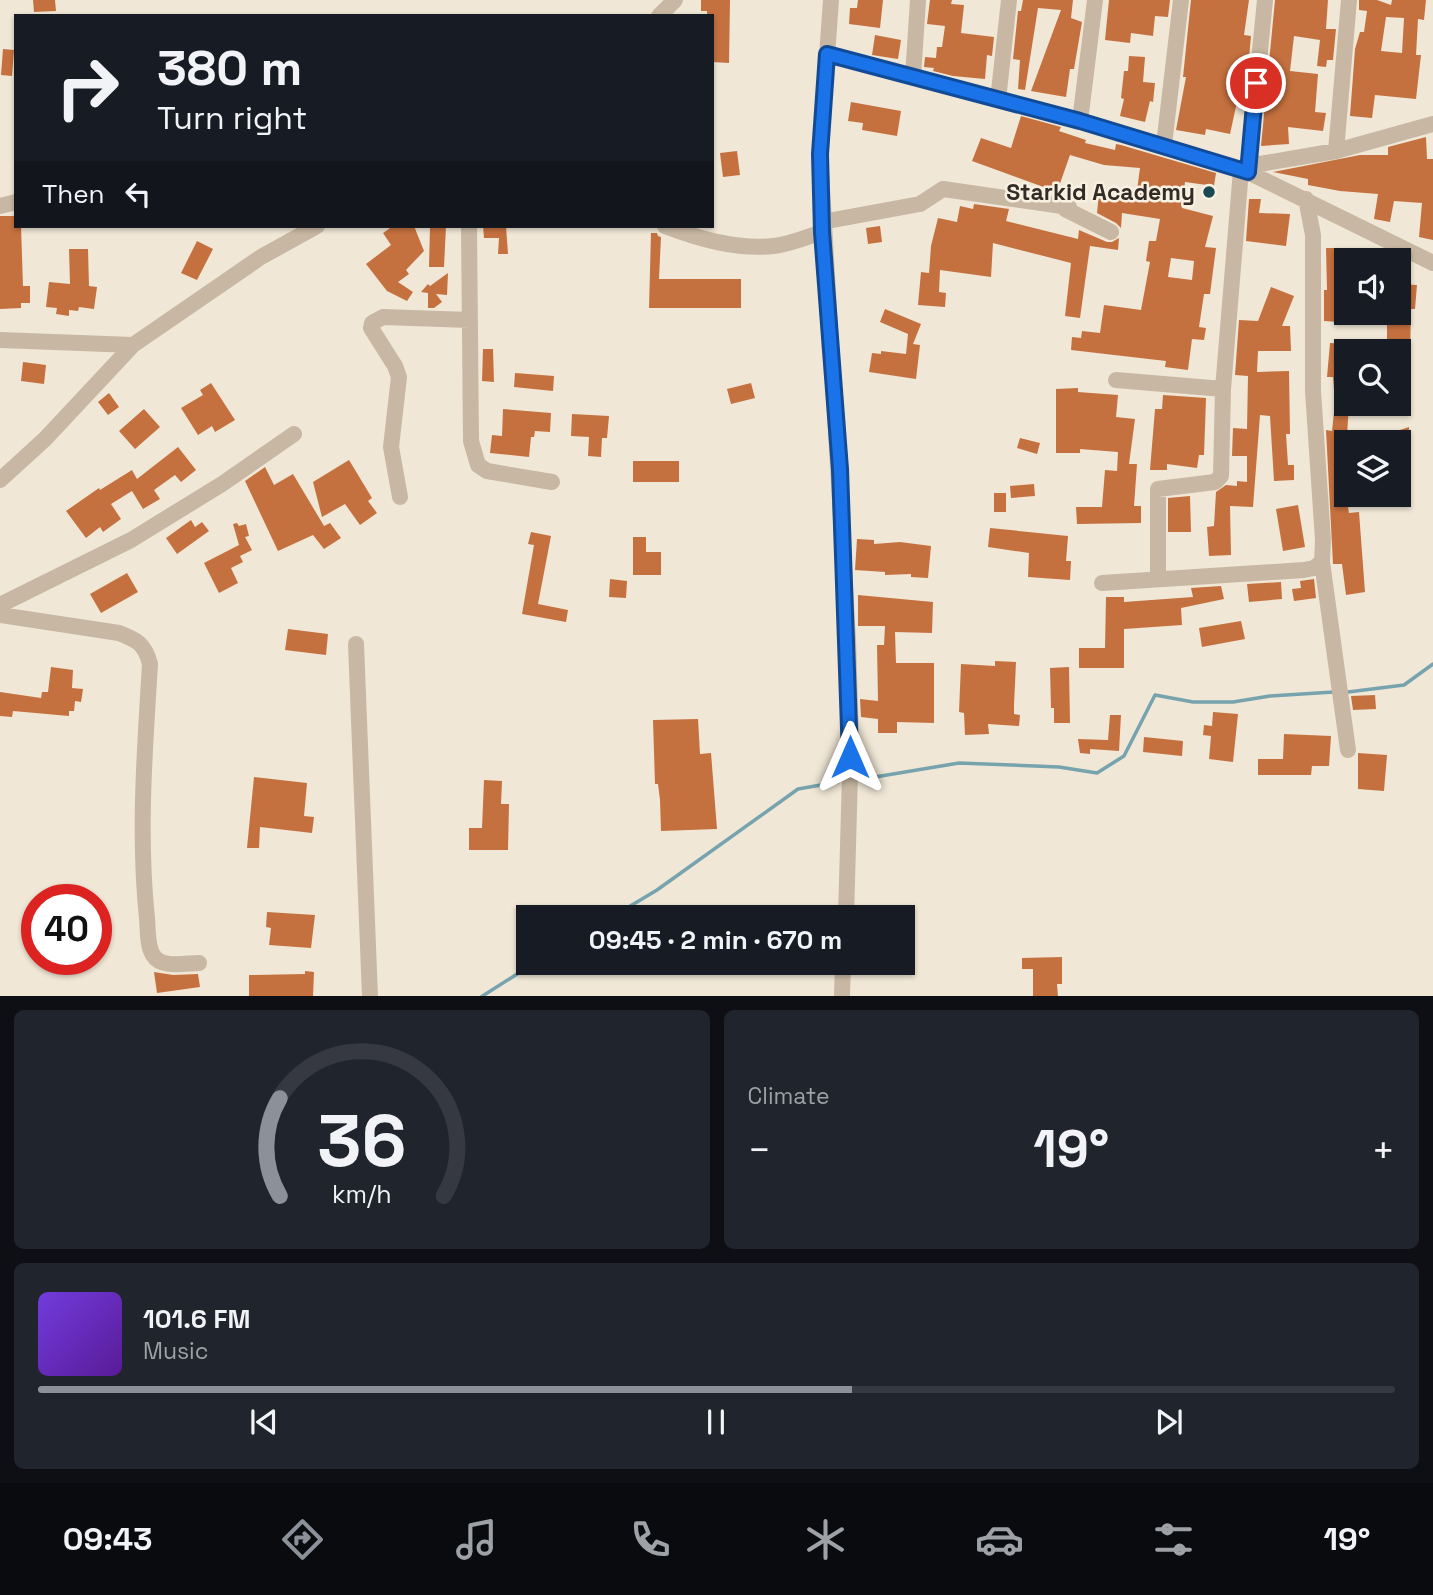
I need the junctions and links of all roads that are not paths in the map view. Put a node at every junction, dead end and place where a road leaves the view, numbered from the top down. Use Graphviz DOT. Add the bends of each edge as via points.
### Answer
graph roads {
  1 [pos="675,0"];
  2 [pos="831,0"];
  3 [pos="918,0"];
  4 [pos="1009,0"];
  5 [pos="1095,0"];
  6 [pos="1181,0"];
  7 [pos="1265,0"];
  8 [pos="1349,0"];
  9 [pos="661,14"];
  10 [pos="827,54"];
  11 [pos="913,77"];
  12 [pos="998,100"];
  13 [pos="1433,107"];
  14 [pos="1080,121"];
  15 [pos="1432,124"];
  16 [pos="1164,145"];
  17 [pos="1336,151"];
  18 [pos="1246,169"];
  19 [pos="1312,207"];
  20 [pos="822,227"];
  21 [pos="313,228"];
  22 [pos="469,228"];
  23 [pos="671,228"];
  24 [pos="1111,232"];
  25 [pos="1433,263"];
  26 [pos="470,320"];
  27 [pos="0,340"];
  28 [pos="133,345"];
  29 [pos="1116,380"];
  30 [pos="1223,389"];
  31 [pos="294,434"];
  32 [pos="0,480"];
  33 [pos="552,482"];
  34 [pos="400,497"];
  35 [pos="1322,562"];
  36 [pos="1158,579"];
  37 [pos="1102,583"];
  38 [pos="0,605"];
  39 [pos="0,615"];
  40 [pos="356,644"];
  41 [pos="1348,750"];
  42 [pos="846,905"];
  43 [pos="199,963"];
  44 [pos="843,975"];
  45 [pos="370,996"];
  46 [pos="842,996"];
  1 -- 9 [label="street"];
  2 -- 10 [label="street"];
  3 -- 11 [label="street"];
  4 -- 12 [label="street"];
  5 -- 14 [label="street"];
  6 -- 16 [label="street"];
  7 -- 18 [label="street"];
  8 -- 17 [label="street"];
  10 -- 11 [label="street"];
  10 -- 20 [label="street" via="820,141"];
  11 -- 12 [label="street"];
  12 -- 14 [label="street"];
  13 -- 15 [label="street"];
  14 -- 16 [label="street"];
  15 -- 17 [label="street"];
  16 -- 18 [label="street"];
  17 -- 18 [label="street"];
  18 -- 19 [label="street"];
  18 -- 30 [label="street"];
  19 -- 25 [label="street"];
  19 -- 35 [label="street" via="1313,391"];
  20 -- 23 [label="street" via="787,244 763,247 711,241"];
  20 -- 24 [label="street" via="920,204 943,189 1067,208"];
  20 -- 42 [label="street" via="850,689"];
  21 -- 28 [label="street" via="261,257"];
  22 -- 26 [label="street"];
  26 -- 33 [label="street" via="473,456 487,471"];
  26 -- 34 [label="street" via="383,317 372,323 399,377 391,447"];
  27 -- 28 [label="street"];
  28 -- 32 [label="street"];
  29 -- 30 [label="street"];
  30 -- 36 [label="street" via="1219,480 1158,489"];
  31 -- 38 [label="street" via="131,540"];
  35 -- 36 [label="street" via="1304,570"];
  35 -- 41 [label="street"];
  36 -- 37 [label="street"];
  39 -- 43 [label="street" via="119,633 136,639 146,649 150,664 143,774 148,933 152,954 159,961"];
  40 -- 45 [label="street"];
  44 -- 46 [label="street"];
}
